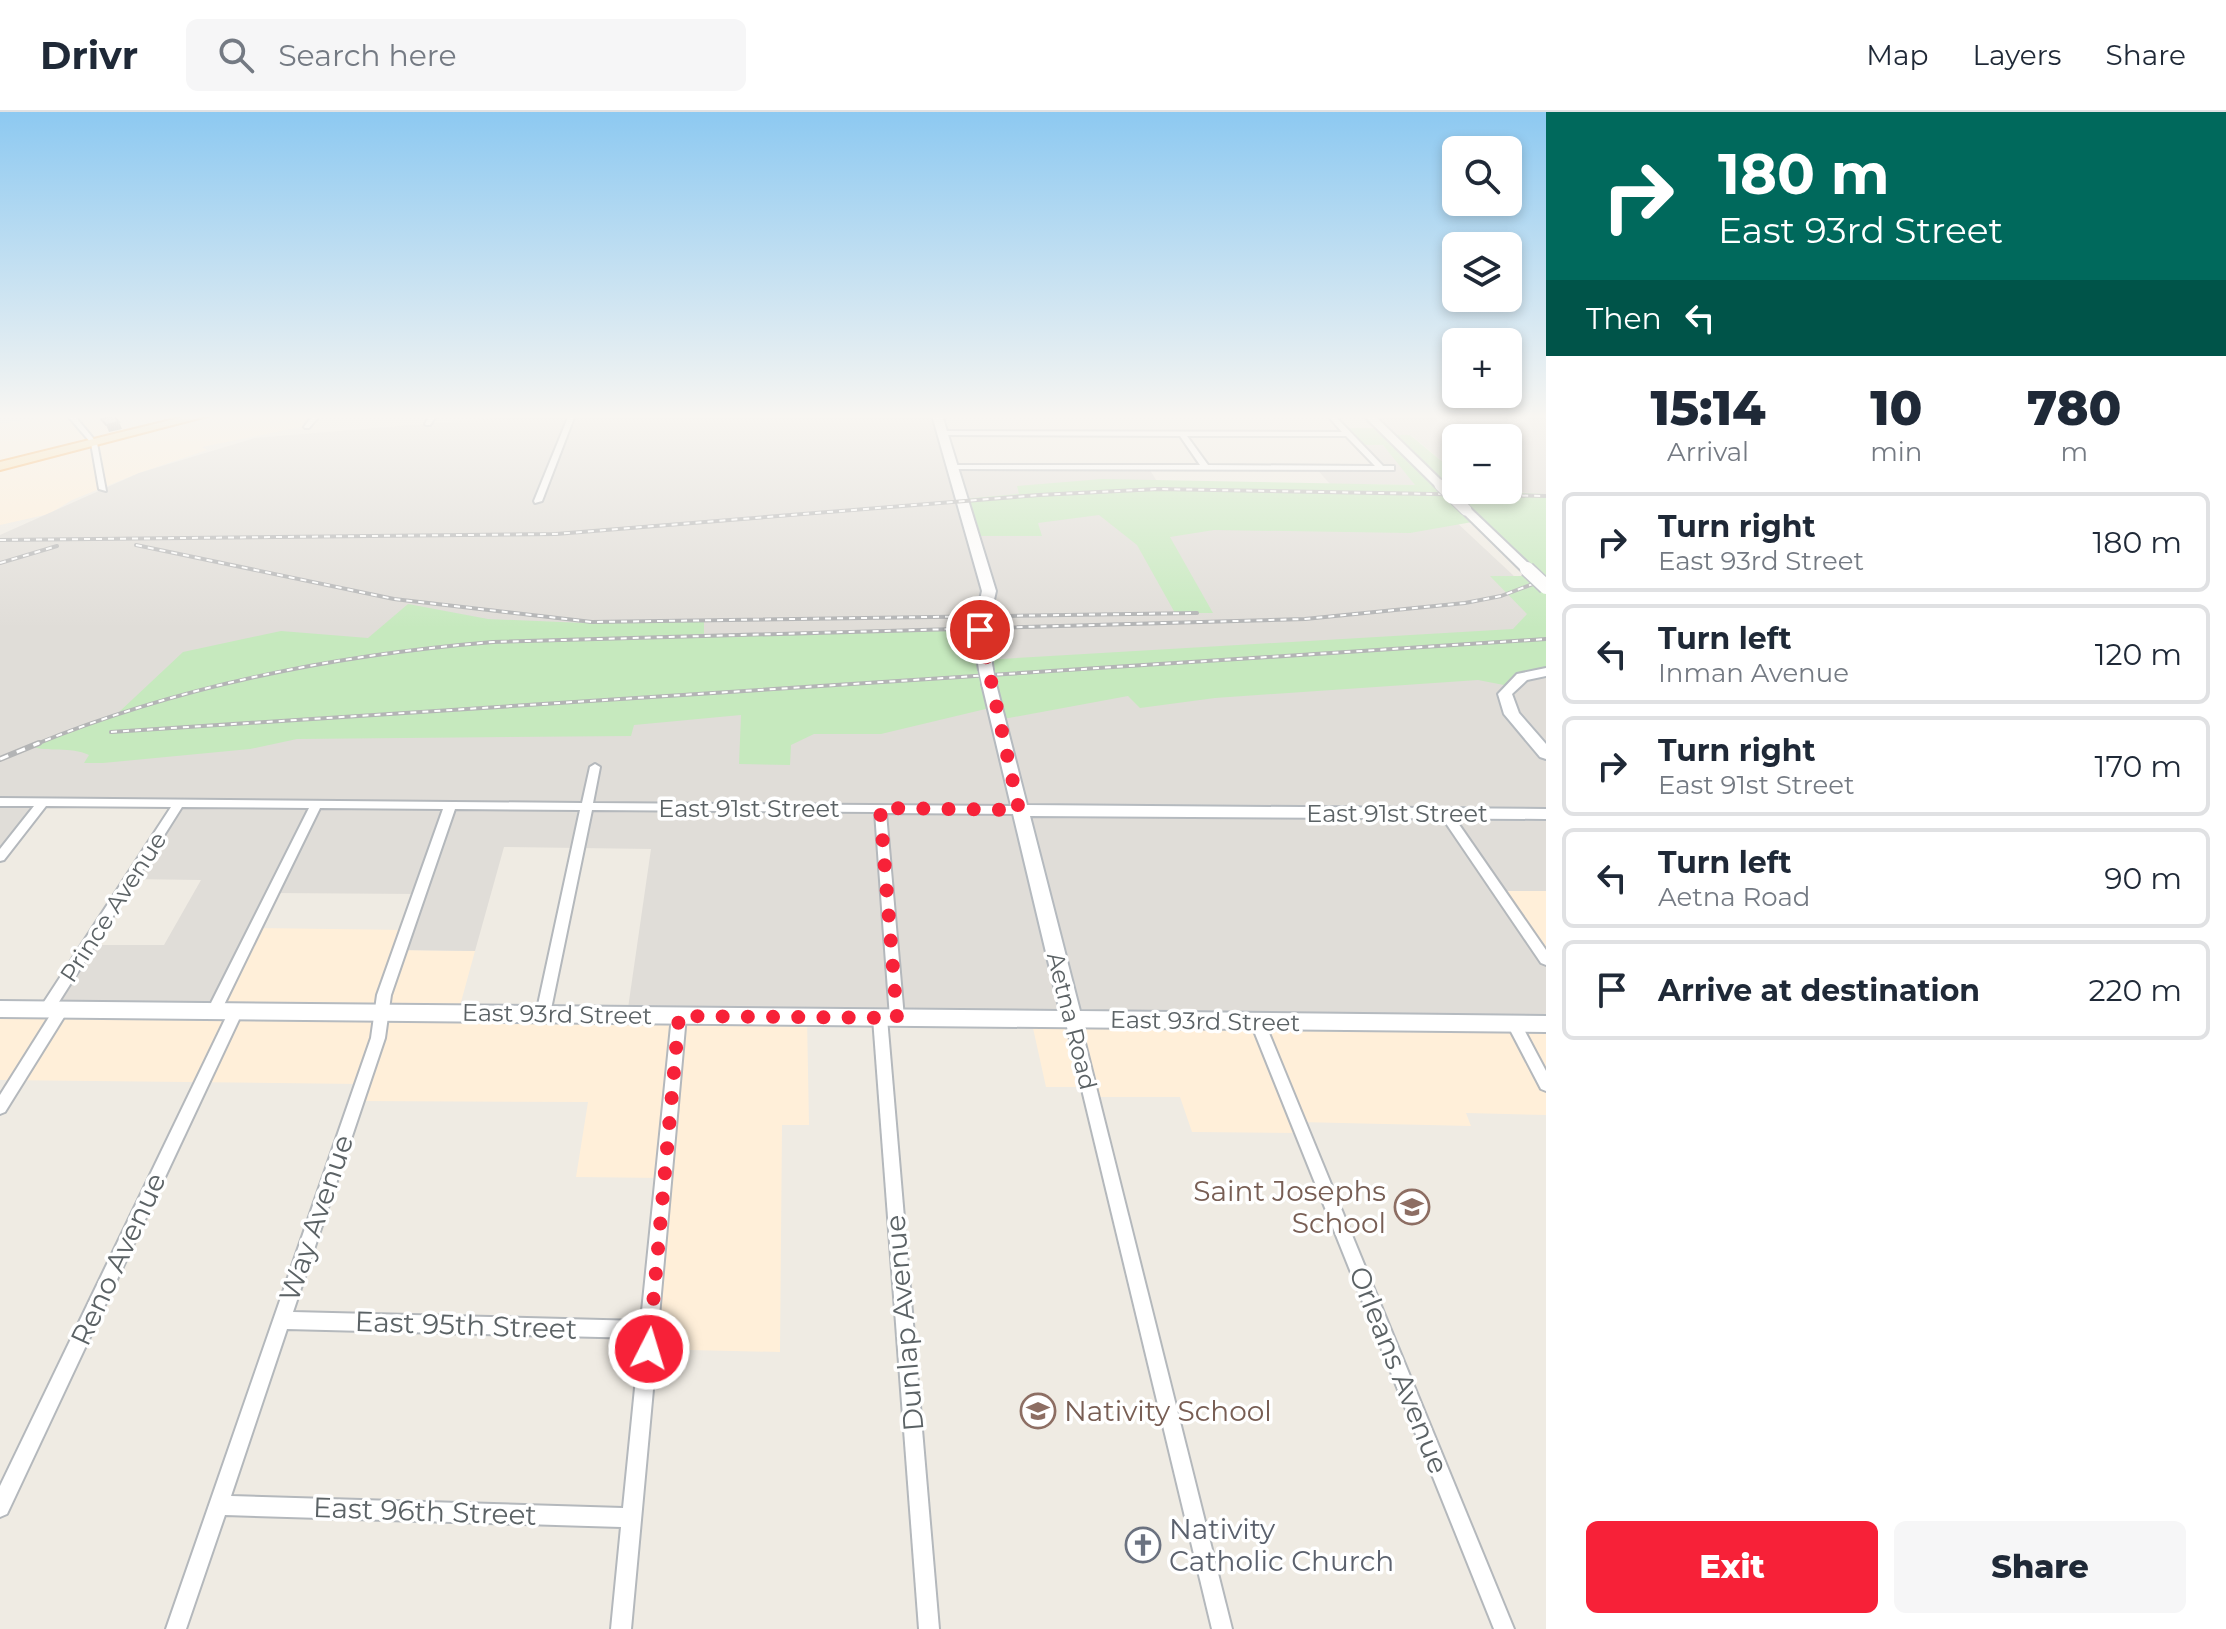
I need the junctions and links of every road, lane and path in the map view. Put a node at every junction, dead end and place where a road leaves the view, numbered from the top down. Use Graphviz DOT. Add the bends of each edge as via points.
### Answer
graph roads {
  1 [pos="102,486"];
  2 [pos="544,486"];
  3 [pos="958,486"];
  4 [pos="1441,486"];
  5 [pos="103,489"];
  6 [pos="538,501"];
  7 [pos="1546,588"];
  8 [pos="1546,672"];
  9 [pos="1546,754"];
  10 [pos="595,767"];
  11 [pos="0,802"];
  12 [pos="42,803"];
  13 [pos="178,804"];
  14 [pos="316,805"];
  15 [pos="450,806"];
  16 [pos="587,808"];
  17 [pos="880,808"];
  18 [pos="1019,810"];
  19 [pos="1445,813"];
  20 [pos="1546,814"];
  21 [pos="0,857"];
  22 [pos="1546,960"];
  23 [pos="0,1009"];
  24 [pos="54,1010"];
  25 [pos="214,1011"];
  26 [pos="236,1011"];
  27 [pos="382,1013"];
  28 [pos="543,1014"];
  29 [pos="679,1016"];
  30 [pos="889,1018"];
  31 [pos="1072,1019"];
  32 [pos="1257,1021"];
  33 [pos="1514,1024"];
  34 [pos="1546,1024"];
  35 [pos="1546,1085"];
  36 [pos="0,1108"];
  37 [pos="282,1320"];
  38 [pos="651,1330"];
  39 [pos="219,1505"];
  40 [pos="0,1507"];
  41 [pos="632,1518"];
  42 [pos="176,1629"];
  43 [pos="621,1629"];
  44 [pos="929,1629"];
  45 [pos="1222,1629"];
  46 [pos="1504,1629"];
  1 -- 5 [label="street"];
  2 -- 6 [label="street"];
  3 -- 18 [label="street, Aetna Road" via="989,591 980,630"];
  4 -- 7 [label="street, bridge"];
  8 -- 9 [label="street" via="1512,682 1505,694 1512,714"];
  10 -- 16 [label="street"];
  11 -- 12 [label="street, East 91st Street"];
  12 -- 13 [label="street, East 91st Street"];
  12 -- 21 [label="street"];
  13 -- 14 [label="street, East 91st Street"];
  13 -- 24 [label="street, Prince Avenue"];
  14 -- 15 [label="street, East 91st Street"];
  14 -- 25 [label="street"];
  15 -- 16 [label="street, East 91st Street"];
  15 -- 27 [label="street, Way Avenue"];
  16 -- 17 [label="street, East 91st Street"];
  16 -- 28 [label="street"];
  17 -- 18 [label="street, East 91st Street"];
  17 -- 30 [label="street, Dunlap Avenue"];
  18 -- 19 [label="street, East 91st Street"];
  18 -- 31 [label="street, Aetna Road"];
  19 -- 20 [label="street, East 91st Street"];
  19 -- 22 [label="street"];
  23 -- 24 [label="street, East 93rd Street"];
  24 -- 25 [label="street, East 93rd Street"];
  24 -- 36 [label="street, Prince Avenue"];
  25 -- 26 [label="street, East 93rd Street"];
  26 -- 27 [label="street, East 93rd Street"];
  26 -- 40 [label="street, Reno Avenue"];
  27 -- 28 [label="street, East 93rd Street"];
  27 -- 37 [label="street, Way Avenue"];
  28 -- 29 [label="street, East 93rd Street"];
  29 -- 30 [label="street, East 93rd Street"];
  29 -- 38 [label="street"];
  30 -- 31 [label="street, East 93rd Street"];
  30 -- 44 [label="street, Dunlap Avenue"];
  31 -- 32 [label="street, East 93rd Street"];
  31 -- 45 [label="street, Aetna Road"];
  32 -- 33 [label="street, East 93rd Street"];
  32 -- 46 [label="street, Orleans Avenue"];
  33 -- 34 [label="street, East 93rd Street"];
  33 -- 35 [label="street"];
  37 -- 38 [label="street, East 95th Street"];
  37 -- 39 [label="street, Way Avenue"];
  38 -- 41 [label="street"];
  39 -- 41 [label="street, East 96th Street"];
  39 -- 42 [label="street, Way Avenue"];
  41 -- 43 [label="street"];
}
